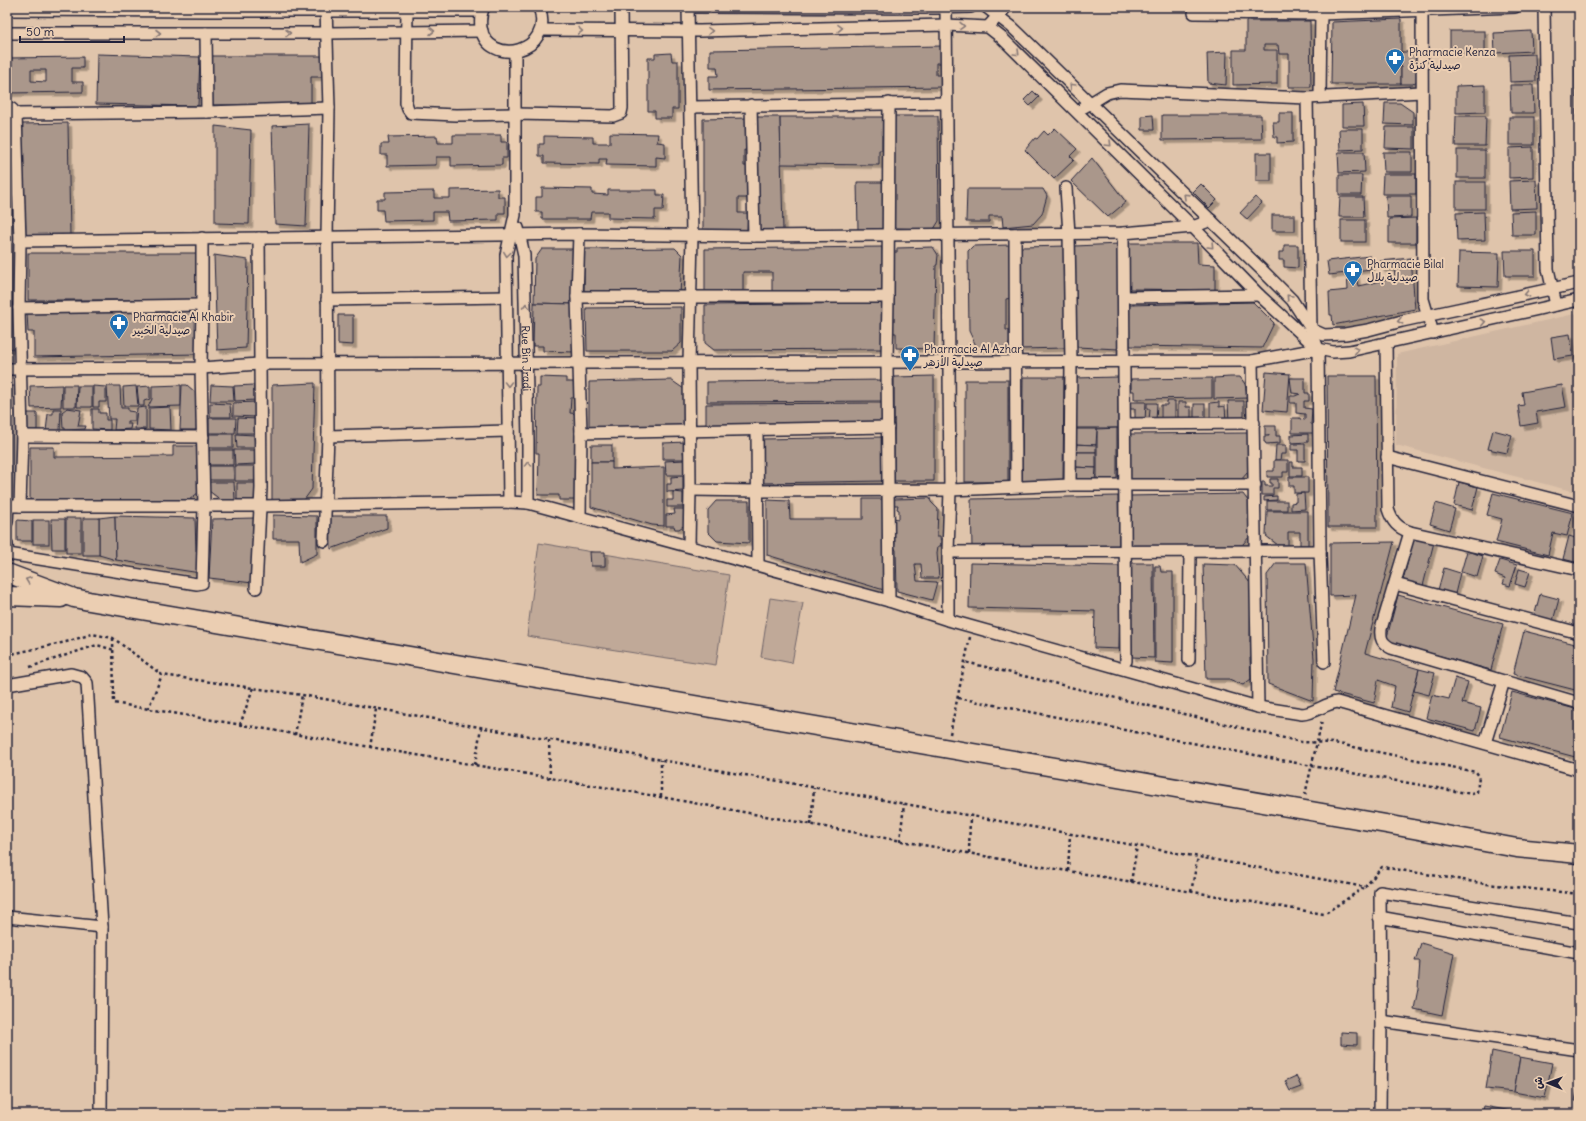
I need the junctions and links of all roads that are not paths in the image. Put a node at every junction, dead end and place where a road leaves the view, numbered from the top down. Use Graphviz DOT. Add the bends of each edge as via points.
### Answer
graph roads {
  1 [pos="539,7"];
  2 [pos="614,7"];
  3 [pos="621,7"];
  4 [pos="632,7"];
  5 [pos="688,7"];
  6 [pos="694,7"];
  7 [pos="946,7"];
  8 [pos="971,7"];
  9 [pos="986,7"];
  10 [pos="1515,7"];
  11 [pos="1544,7"];
  12 [pos="89,8"];
  13 [pos="1422,8"];
  14 [pos="210,9"];
  15 [pos="327,9"];
  16 [pos="407,9"];
  17 [pos="483,9"];
  18 [pos="7,10"];
  19 [pos="1321,10"];
  20 [pos="1003,11"];
  21 [pos="1194,13"];
  22 [pos="946,25"];
  23 [pos="988,27"];
  24 [pos="541,30"];
  25 [pos="407,31"];
  26 [pos="482,31"];
  27 [pos="621,31"];
  28 [pos="688,31"];
  29 [pos="7,33"];
  30 [pos="206,33"];
  31 [pos="327,33"];
  32 [pos="516,52"];
  33 [pos="1422,92"];
  34 [pos="1320,97"];
  35 [pos="1307,98"];
  36 [pos="889,103"];
  37 [pos="946,103"];
  38 [pos="1089,103"];
  39 [pos="751,105"];
  40 [pos="691,107"];
  41 [pos="329,108"];
  42 [pos="11,111"];
  43 [pos="207,112"];
  44 [pos="1077,113"];
  45 [pos="516,114"];
  46 [pos="1066,188"];
  47 [pos="1211,220"];
  48 [pos="1193,227"];
  49 [pos="1123,233"];
  50 [pos="579,234"];
  51 [pos="1015,234"];
  52 [pos="1069,234"];
  53 [pos="515,235"];
  54 [pos="889,235"];
  55 [pos="947,235"];
  56 [pos="692,236"];
  57 [pos="754,236"];
  58 [pos="327,237"];
  59 [pos="202,238"];
  60 [pos="259,238"];
  61 [pos="20,241"];
  62 [pos="1579,283"];
  63 [pos="1552,289"];
  64 [pos="1259,295"];
  65 [pos="506,297"];
  66 [pos="577,297"];
  67 [pos="888,297"];
  68 [pos="1124,297"];
  69 [pos="691,298"];
  70 [pos="327,300"];
  71 [pos="1579,300"];
  72 [pos="202,305"];
  73 [pos="1556,305"];
  74 [pos="19,308"];
  75 [pos="1428,316"];
  76 [pos="1311,329"];
  77 [pos="1433,333"];
  78 [pos="1386,343"];
  79 [pos="1318,349"];
  80 [pos="1015,361"];
  81 [pos="1125,361"];
  82 [pos="1252,361"];
  83 [pos="887,362"];
  84 [pos="950,362"];
  85 [pos="1071,362"];
  86 [pos="508,363"];
  87 [pos="527,363"];
  88 [pos="580,363"];
  89 [pos="688,363"];
  90 [pos="259,364"];
  91 [pos="328,364"];
  92 [pos="201,368"];
  93 [pos="7,369"];
  94 [pos="21,369"];
  95 [pos="1254,423"];
  96 [pos="1125,424"];
  97 [pos="888,428"];
  98 [pos="690,430"];
  99 [pos="757,430"];
  100 [pos="508,431"];
  101 [pos="581,433"];
  102 [pos="22,436"];
  103 [pos="328,436"];
  104 [pos="203,437"];
  105 [pos="1387,457"];
  106 [pos="1070,485"];
  107 [pos="1125,485"];
  108 [pos="1255,485"];
  109 [pos="1016,486"];
  110 [pos="690,490"];
  111 [pos="888,490"];
  112 [pos="950,490"];
  113 [pos="758,491"];
  114 [pos="509,502"];
  115 [pos="528,503"];
  116 [pos="324,504"];
  117 [pos="8,506"];
  118 [pos="20,506"];
  119 [pos="204,506"];
  120 [pos="261,506"];
  121 [pos="1579,506"];
  122 [pos="580,517"];
  123 [pos="7,522"];
  124 [pos="1410,532"];
  125 [pos="324,541"];
  126 [pos="7,545"];
  127 [pos="689,546"];
  128 [pos="1320,551"];
  129 [pos="948,552"];
  130 [pos="1124,552"];
  131 [pos="1190,552"];
  132 [pos="1255,552"];
  133 [pos="758,565"];
  134 [pos="1579,570"];
  135 [pos="7,573"];
  136 [pos="1395,584"];
  137 [pos="256,588"];
  138 [pos="7,596"];
  139 [pos="74,598"];
  140 [pos="889,601"];
  141 [pos="948,620"];
  142 [pos="1579,633"];
  143 [pos="1189,660"];
  144 [pos="1126,661"];
  145 [pos="1324,662"];
  146 [pos="1504,681"];
  147 [pos="7,685"];
  148 [pos="1579,703"];
  149 [pos="1258,707"];
  150 [pos="1485,743"];
  151 [pos="1579,770"];
  152 [pos="1579,854"];
  153 [pos="7,916"];
  154 [pos="1379,917"];
  155 [pos="1579,923"];
  156 [pos="102,927"];
  157 [pos="1579,953"];
  158 [pos="1381,1021"];
  159 [pos="1579,1050"];
  160 [pos="100,1114"];
  161 [pos="1380,1114"];
  1 -- 24 [label="street"];
  2 -- 3 [label="street"];
  3 -- 4 [label="street"];
  3 -- 27 [label="street"];
  5 -- 28 [label="street"];
  6 -- 7 [label="street"];
  7 -- 8 [label="street"];
  7 -- 22 [label="street"];
  9 -- 20 [label="street"];
  9 -- 23 [label="street"];
  10 -- 13 [label="street"];
  11 -- 63 [label="street" via="1548,269"];
  12 -- 14 [label="street"];
  12 -- 18 [label="street"];
  13 -- 19 [label="street"];
  13 -- 33 [label="street"];
  14 -- 15 [label="street"];
  15 -- 16 [label="street"];
  15 -- 31 [label="street"];
  16 -- 17 [label="street"];
  16 -- 25 [label="street"];
  17 -- 26 [label="street" via="480,20"];
  19 -- 21 [label="street"];
  19 -- 34 [label="street"];
  20 -- 23 [label="street"];
  38 -- 20 [label="street, one-way" via="1012,27"];
  22 -- 23 [label="street, one-way"];
  28 -- 22 [label="street, one-way"];
  22 -- 37 [label="street"];
  23 -- 44 [label="street, one-way"];
  24 -- 27 [label="street, one-way"];
  24 -- 32 [label="street" via="532,44"];
  25 -- 26 [label="street, one-way"];
  25 -- 31 [label="street"];
  25 -- 45 [label="street" via="406,103 411,113"];
  26 -- 32 [label="street" via="493,46 504,51"];
  27 -- 28 [label="street"];
  27 -- 45 [label="street" via="622,108 618,115"];
  28 -- 40 [label="street"];
  29 -- 30 [label="street, one-way"];
  30 -- 31 [label="street, one-way"];
  30 -- 43 [label="street"];
  31 -- 41 [label="street"];
  32 -- 45 [label="street, Rue Bin Jradi"];
  33 -- 34 [label="street"];
  33 -- 75 [label="street" via="1423,299"];
  34 -- 35 [label="street"];
  35 -- 38 [label="street" via="1120,90"];
  35 -- 76 [label="street"];
  36 -- 37 [label="street"];
  36 -- 39 [label="street"];
  36 -- 54 [label="street"];
  37 -- 55 [label="street"];
  38 -- 44 [label="street"];
  47 -- 38 [label="street, one-way"];
  39 -- 40 [label="street"];
  39 -- 57 [label="street"];
  40 -- 56 [label="street"];
  41 -- 43 [label="street"];
  41 -- 58 [label="street"];
  42 -- 43 [label="street"];
  42 -- 61 [label="street"];
  44 -- 48 [label="street, one-way"];
  45 -- 53 [label="street, Rue Bin Jradi"];
  46 -- 52 [label="street"];
  47 -- 48 [label="street"];
  76 -- 47 [label="street, one-way" via="1292,300"];
  48 -- 49 [label="street"];
  48 -- 64 [label="street, one-way"];
  49 -- 52 [label="street"];
  49 -- 68 [label="street"];
  50 -- 53 [label="street"];
  50 -- 56 [label="street"];
  50 -- 66 [label="street"];
  51 -- 52 [label="street"];
  51 -- 55 [label="street"];
  51 -- 80 [label="street"];
  52 -- 85 [label="street"];
  53 -- 58 [label="street"];
  53 -- 65 [label="street, Rue Bin Jradi, one-way" via="506,256"];
  87 -- 53 [label="street, Rue Bin Jradi, one-way" via="524,255"];
  54 -- 55 [label="street"];
  54 -- 57 [label="street"];
  54 -- 67 [label="street"];
  55 -- 84 [label="street"];
  56 -- 57 [label="street"];
  56 -- 69 [label="street"];
  58 -- 60 [label="street"];
  58 -- 70 [label="street"];
  59 -- 60 [label="street"];
  59 -- 61 [label="street"];
  59 -- 72 [label="street"];
  60 -- 90 [label="street"];
  61 -- 74 [label="street"];
  62 -- 63 [label="street"];
  63 -- 73 [label="street"];
  63 -- 75 [label="street, one-way"];
  64 -- 68 [label="street"];
  64 -- 79 [label="street"];
  65 -- 70 [label="street"];
  65 -- 86 [label="street, Rue Bin Jradi"];
  66 -- 69 [label="street"];
  66 -- 88 [label="street"];
  67 -- 69 [label="street"];
  67 -- 83 [label="street"];
  68 -- 81 [label="street"];
  69 -- 89 [label="street"];
  70 -- 91 [label="street"];
  71 -- 73 [label="street"];
  72 -- 74 [label="street"];
  72 -- 92 [label="street"];
  77 -- 73 [label="street, one-way"];
  74 -- 94 [label="street"];
  75 -- 76 [label="street, one-way" via="1345,334 1324,335"];
  75 -- 77 [label="street"];
  76 -- 79 [label="street"];
  77 -- 78 [label="street"];
  79 -- 78 [label="street, one-way" via="1333,352 1349,351"];
  78 -- 105 [label="street"];
  79 -- 82 [label="street"];
  79 -- 128 [label="street"];
  80 -- 84 [label="street"];
  80 -- 85 [label="street"];
  80 -- 109 [label="street"];
  81 -- 82 [label="street"];
  81 -- 85 [label="street"];
  81 -- 96 [label="street"];
  82 -- 95 [label="street"];
  83 -- 84 [label="street"];
  83 -- 89 [label="street"];
  83 -- 97 [label="street"];
  84 -- 112 [label="street"];
  85 -- 106 [label="street"];
  86 -- 87 [label="street"];
  86 -- 91 [label="street"];
  86 -- 100 [label="street, Rue Bin Jradi, one-way"];
  87 -- 88 [label="street"];
  115 -- 87 [label="street, Rue Bin Jradi, one-way"];
  88 -- 89 [label="street"];
  88 -- 101 [label="street"];
  89 -- 98 [label="street"];
  90 -- 91 [label="street"];
  90 -- 92 [label="street"];
  90 -- 120 [label="street"];
  91 -- 103 [label="street"];
  92 -- 94 [label="street"];
  92 -- 104 [label="street"];
  93 -- 94 [label="street"];
  94 -- 102 [label="street"];
  95 -- 96 [label="street"];
  95 -- 108 [label="street"];
  96 -- 107 [label="street"];
  97 -- 99 [label="street"];
  97 -- 111 [label="street"];
  98 -- 99 [label="street"];
  98 -- 101 [label="street"];
  98 -- 110 [label="street"];
  99 -- 113 [label="street"];
  100 -- 103 [label="street"];
  100 -- 114 [label="street, Rue Bin Jradi"];
  101 -- 122 [label="street"];
  102 -- 104 [label="street"];
  102 -- 118 [label="street"];
  103 -- 116 [label="street"];
  104 -- 119 [label="street"];
  105 -- 121 [label="street"];
  105 -- 124 [label="street" via="1390,517 1395,524"];
  106 -- 107 [label="street"];
  106 -- 109 [label="street"];
  107 -- 108 [label="street"];
  107 -- 130 [label="street"];
  108 -- 132 [label="street"];
  109 -- 112 [label="street"];
  110 -- 113 [label="street"];
  110 -- 127 [label="street"];
  111 -- 112 [label="street"];
  111 -- 113 [label="street"];
  111 -- 140 [label="street"];
  112 -- 129 [label="street"];
  113 -- 133 [label="street"];
  114 -- 115 [label="street"];
  114 -- 116 [label="street"];
  115 -- 122 [label="street"];
  116 -- 120 [label="street"];
  116 -- 125 [label="street"];
  117 -- 118 [label="street"];
  117 -- 123 [label="street"];
  118 -- 119 [label="street"];
  119 -- 120 [label="street"];
  119 -- 126 [label="street" via="203,577 200,584 8,554"];
  120 -- 137 [label="street"];
  122 -- 127 [label="street"];
  124 -- 134 [label="street"];
  124 -- 136 [label="street"];
  127 -- 133 [label="street"];
  128 -- 132 [label="street"];
  128 -- 145 [label="street"];
  129 -- 130 [label="street"];
  129 -- 141 [label="street"];
  130 -- 131 [label="street"];
  130 -- 144 [label="street"];
  131 -- 132 [label="street"];
  131 -- 143 [label="street"];
  132 -- 149 [label="street"];
  133 -- 140 [label="street"];
  139 -- 135 [label="main road, one-way"];
  136 -- 142 [label="street"];
  136 -- 146 [label="street" via="1381,629 1380,637 1384,644"];
  138 -- 139 [label="main road"];
  139 -- 152 [label="main road" via="1517,848"];
  140 -- 141 [label="street"];
  141 -- 149 [label="street"];
  146 -- 148 [label="street"];
  146 -- 150 [label="street"];
  147 -- 156 [label="street" via="71,674 82,677 87,683"];
  149 -- 150 [label="street" via="1308,714 1337,702"];
  150 -- 151 [label="street"];
  153 -- 156 [label="street"];
  154 -- 155 [label="street" via="1380,892"];
  154 -- 157 [label="street"];
  154 -- 158 [label="street"];
  156 -- 160 [label="street"];
  158 -- 159 [label="street"];
  158 -- 161 [label="street"];
}
